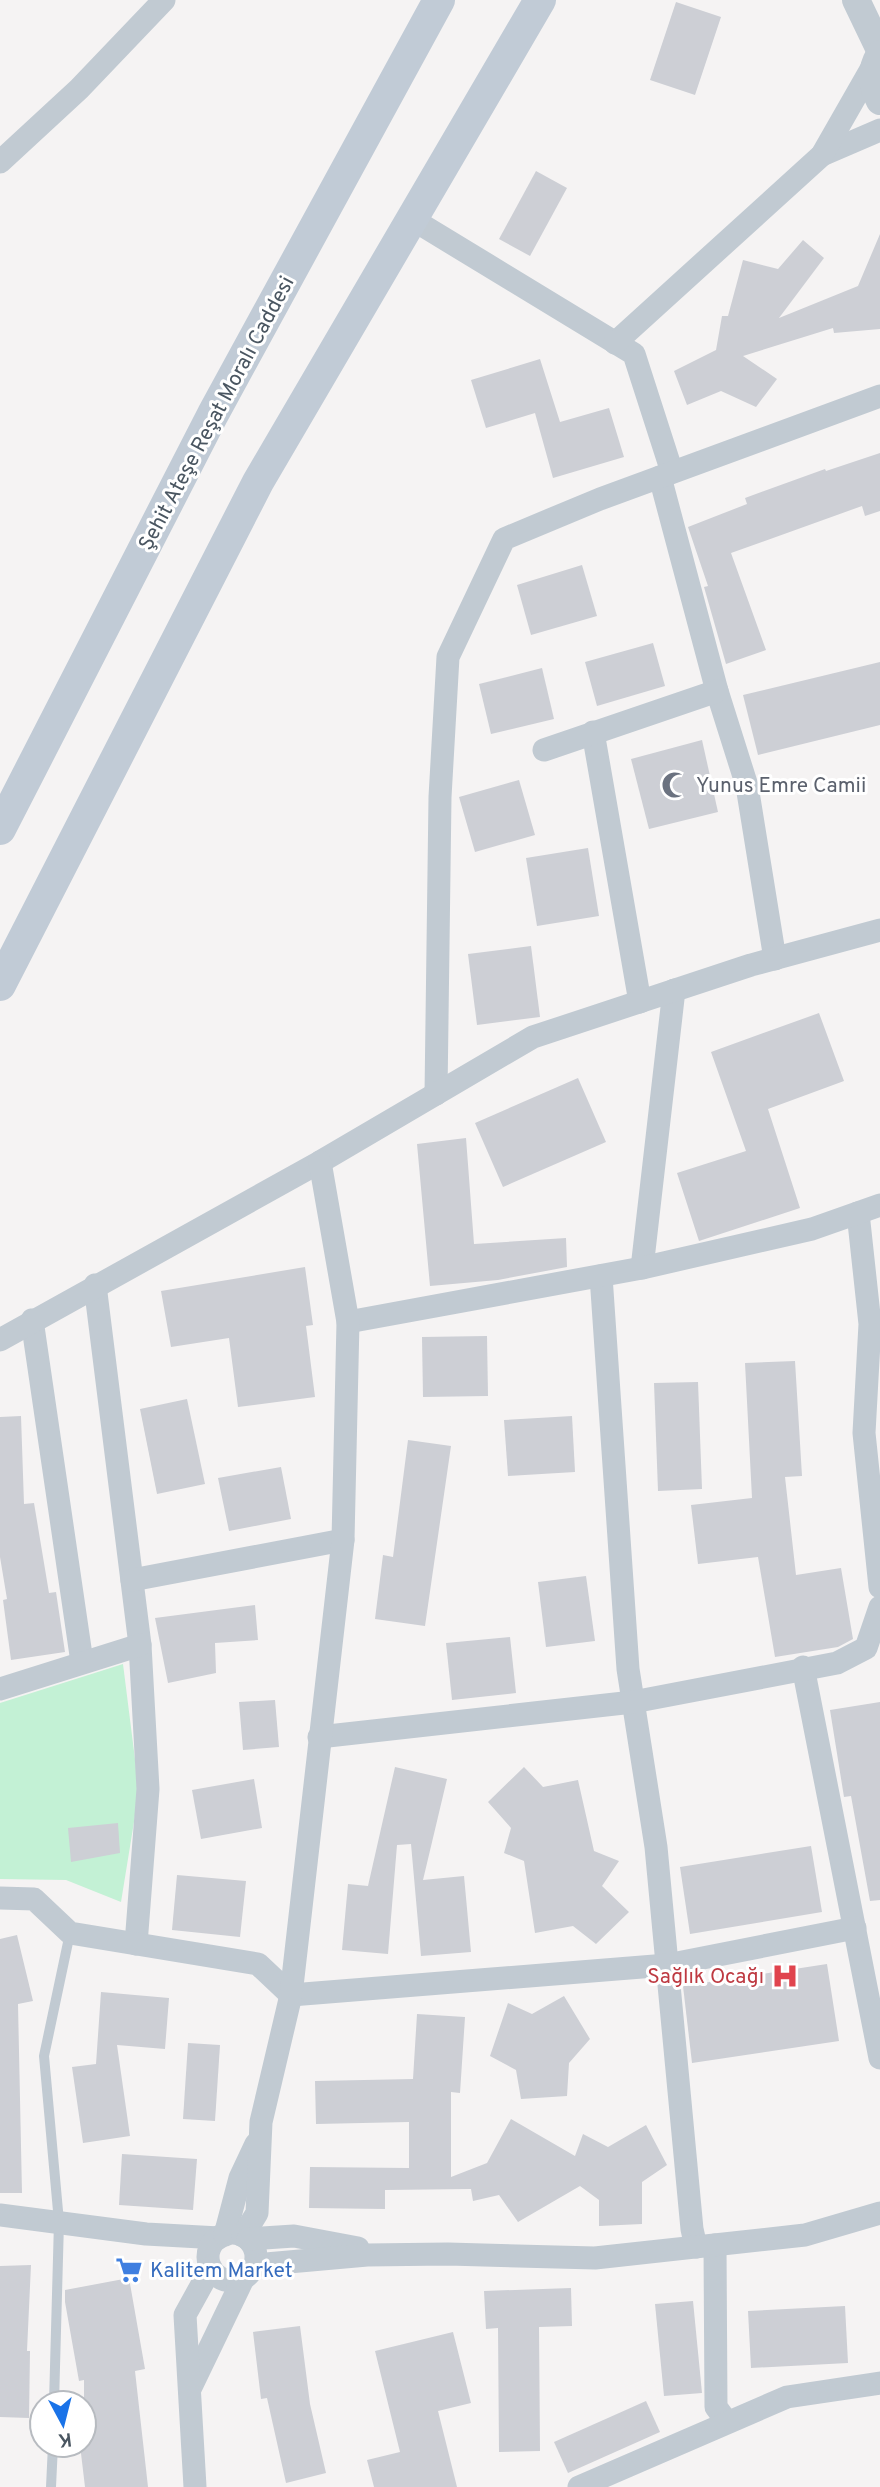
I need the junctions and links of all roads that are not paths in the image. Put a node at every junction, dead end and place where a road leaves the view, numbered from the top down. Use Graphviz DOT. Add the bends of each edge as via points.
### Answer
graph roads {
  1 [pos="164,0"];
  2 [pos="439,0"];
  3 [pos="540,0"];
  4 [pos="856,0"];
  5 [pos="878,56"];
  6 [pos="880,100"];
  7 [pos="880,130"];
  8 [pos="821,155"];
  9 [pos="0,162"];
  10 [pos="412,219"];
  11 [pos="615,343"];
  12 [pos="880,396"];
  13 [pos="666,474"];
  14 [pos="717,691"];
  15 [pos="593,732"];
  16 [pos="544,750"];
  17 [pos="0,829"];
  18 [pos="880,930"];
  19 [pos="775,959"];
  20 [pos="0,985"];
  21 [pos="674,990"];
  22 [pos="640,1002"];
  23 [pos="436,1094"];
  24 [pos="320,1162"];
  25 [pos="880,1205"];
  26 [pos="858,1213"];
  27 [pos="642,1268"];
  28 [pos="601,1276"];
  29 [pos="95,1285"];
  30 [pos="32,1320"];
  31 [pos="348,1322"];
  32 [pos="0,1340"];
  33 [pos="343,1540"];
  34 [pos="132,1580"];
  35 [pos="880,1587"];
  36 [pos="880,1607"];
  37 [pos="140,1645"];
  38 [pos="82,1662"];
  39 [pos="803,1667"];
  40 [pos="0,1689"];
  41 [pos="633,1702"];
  42 [pos="319,1737"];
  43 [pos="0,1898"];
  44 [pos="855,1928"];
  45 [pos="70,1933"];
  46 [pos="136,1944"];
  47 [pos="667,1965"];
  48 [pos="290,1995"];
  49 [pos="880,2058"];
  50 [pos="880,2213"];
  51 [pos="0,2214"];
  52 [pos="59,2222"];
  53 [pos="146,2234"];
  54 [pos="234,2237"];
  55 [pos="705,2246"];
  56 [pos="399,2255"];
  57 [pos="210,2264"];
  58 [pos="249,2272"];
  59 [pos="880,2383"];
  60 [pos="54,2389"];
  61 [pos="188,2392"];
  62 [pos="727,2422"];
  63 [pos="52,2459"];
  64 [pos="51,2487"];
  65 [pos="195,2487"];
  66 [pos="579,2487"];
  1 -- 9 [label="street" via="79,89"];
  2 -- 17 [label="main road, Şehit Ateşe Reşat Moralı Caddesi" via="213,414"];
  3 -- 10 [label="main road"];
  4 -- 5 [label="street"];
  5 -- 6 [label="street" via="872,76"];
  5 -- 8 [label="street"];
  7 -- 8 [label="street"];
  8 -- 11 [label="street"];
  10 -- 11 [label="street"];
  10 -- 20 [label="main road" via="258,482"];
  11 -- 13 [label="street" via="634,354"];
  12 -- 13 [label="street"];
  13 -- 14 [label="street"];
  13 -- 23 [label="street" via="504,539 448,657 440,797"];
  14 -- 15 [label="street"];
  14 -- 19 [label="street" via="747,786"];
  15 -- 16 [label="street"];
  15 -- 22 [label="street"];
  18 -- 19 [label="street"];
  19 -- 21 [label="street"];
  21 -- 22 [label="street"];
  21 -- 27 [label="street"];
  22 -- 23 [label="street" via="533,1037"];
  23 -- 24 [label="street"];
  24 -- 29 [label="street"];
  24 -- 31 [label="street"];
  25 -- 26 [label="street"];
  26 -- 27 [label="street" via="812,1229"];
  26 -- 35 [label="street" via="870,1324 864,1433"];
  27 -- 28 [label="street"];
  28 -- 31 [label="street"];
  28 -- 41 [label="street"];
  29 -- 30 [label="street"];
  29 -- 34 [label="street"];
  30 -- 32 [label="street"];
  30 -- 38 [label="street"];
  31 -- 33 [label="street"];
  33 -- 34 [label="street"];
  33 -- 42 [label="street"];
  34 -- 37 [label="street"];
  36 -- 39 [label="street" via="866,1647 836,1662"];
  37 -- 38 [label="street"];
  37 -- 46 [label="street" via="148,1789"];
  38 -- 40 [label="street"];
  39 -- 41 [label="street"];
  39 -- 44 [label="street"];
  41 -- 42 [label="street"];
  41 -- 47 [label="street" via="656,1847"];
  42 -- 48 [label="street"];
  43 -- 45 [label="street" via="34,1899"];
  44 -- 47 [label="street"];
  44 -- 49 [label="street"];
  45 -- 46 [label="street"];
  45 -- 52 [label="lane" via="44,2056"];
  46 -- 48 [label="street" via="258,1964"];
  47 -- 48 [label="street"];
  47 -- 55 [label="street" via="692,2229"];
  48 -- 54 [label="street" via="260,2129 257,2213"];
  50 -- 55 [label="street" via="805,2235"];
  51 -- 52 [label="street"];
  52 -- 53 [label="street"];
  52 -- 60 [label="lane"];
  53 -- 54 [label="street"];
  53 -- 57 [label="street"];
  54 -- 56 [label="street" via="294,2236"];
  54 -- 57 [label="street" via="209,2250"];
  54 -- 58 [label="street" via="256,2255"];
  55 -- 56 [label="street" via="596,2258"];
  55 -- 62 [label="street" via="716,2407"];
  56 -- 58 [label="street"];
  57 -- 58 [label="street" via="225,2280"];
  57 -- 61 [label="street" via="185,2315"];
  58 -- 61 [label="street"];
  59 -- 62 [label="street" via="787,2397"];
  61 -- 65 [label="street"];
  62 -- 66 [label="street"];
  63 -- 64 [label="lane"];
}
